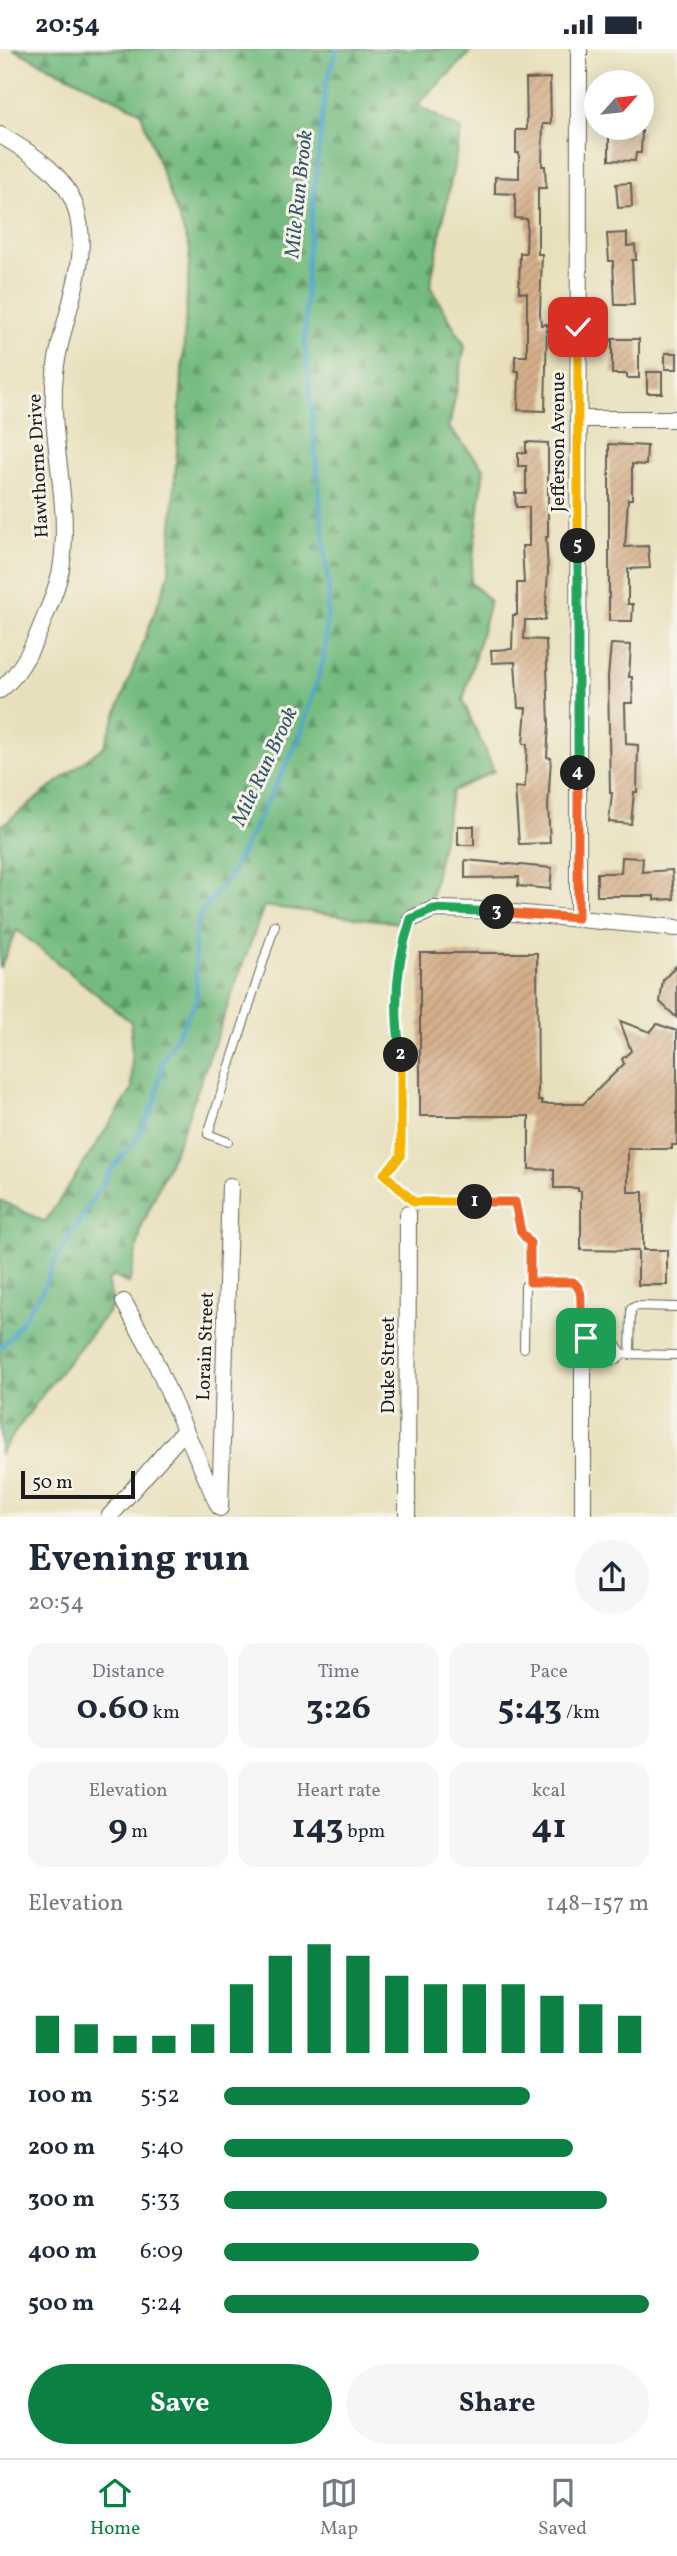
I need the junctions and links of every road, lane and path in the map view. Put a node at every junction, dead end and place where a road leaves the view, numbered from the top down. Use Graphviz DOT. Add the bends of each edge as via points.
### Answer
graph roads {
  1 [pos="579,49"];
  2 [pos="0,135"];
  3 [pos="578,419"];
  4 [pos="677,419"];
  5 [pos="0,690"];
  6 [pos="578,918"];
  7 [pos="411,919"];
  8 [pos="275,925"];
  9 [pos="677,928"];
  10 [pos="228,1142"];
  11 [pos="230,1186"];
  12 [pos="411,1208"];
  13 [pos="530,1282"];
  14 [pos="124,1302"];
  15 [pos="677,1307"];
  16 [pos="524,1348"];
  17 [pos="583,1351"];
  18 [pos="626,1355"];
  19 [pos="677,1355"];
  20 [pos="185,1430"];
  21 [pos="222,1512"];
  22 [pos="108,1517"];
  23 [pos="407,1517"];
  24 [pos="583,1517"];
  1 -- 3 [label="street, Jefferson Avenue"];
  2 -- 5 [label="street, Hawthorne Drive" via="36,156 56,175 78,214 82,239 55,371 52,410 63,503 61,567 34,644"];
  3 -- 4 [label="street"];
  3 -- 6 [label="street, Jefferson Avenue"];
  6 -- 7 [label="street" via="434,909"];
  6 -- 9 [label="street"];
  7 -- 12 [label="lane" via="397,977 401,1156 384,1174"];
  8 -- 10 [label="lane" via="208,1134"];
  11 -- 21 [label="street, Lorain Street"];
  12 -- 13 [label="lane" via="515,1202 521,1232 530,1243"];
  12 -- 23 [label="street, Duke Street"];
  13 -- 16 [label="lane" via="524,1286"];
  13 -- 17 [label="lane" via="573,1282 578,1286 582,1315 576,1321 577,1340"];
  14 -- 20 [label="street"];
  15 -- 18 [label="lane" via="631,1309"];
  17 -- 18 [label="lane" via="617,1360"];
  17 -- 18 [label="lane" via="617,1346"];
  17 -- 24 [label="street"];
  18 -- 19 [label="lane"];
  20 -- 21 [label="street"];
  20 -- 22 [label="street"];
}
